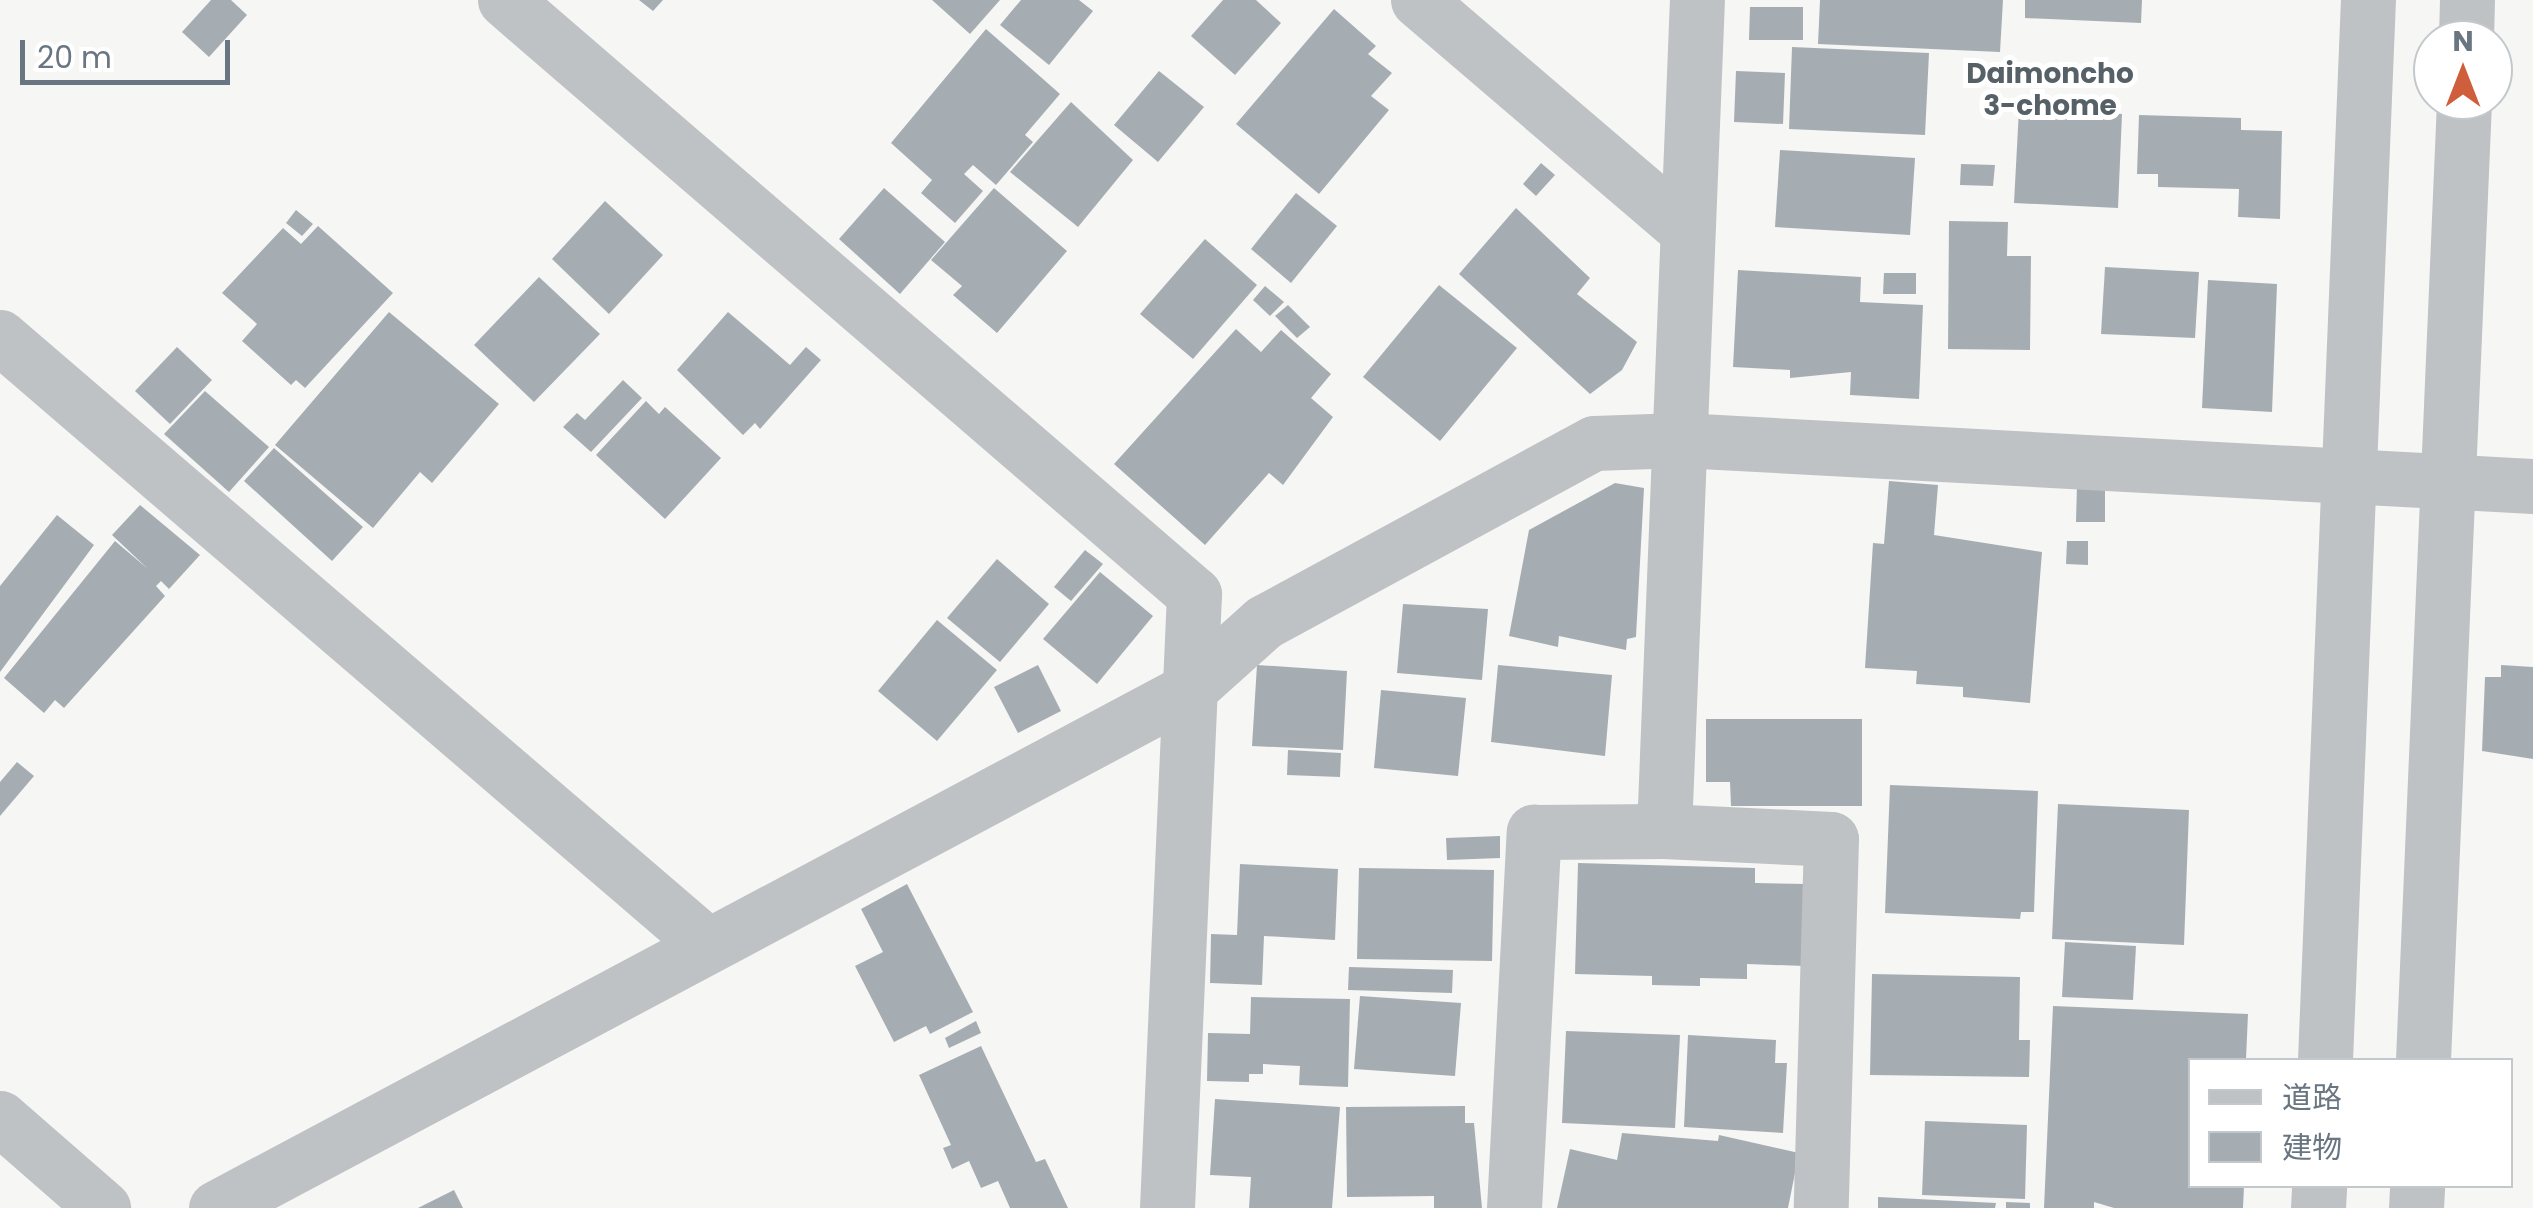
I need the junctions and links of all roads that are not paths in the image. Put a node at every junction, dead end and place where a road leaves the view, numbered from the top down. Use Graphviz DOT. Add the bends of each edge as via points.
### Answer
graph roads {
  1 [pos="505,0"];
  2 [pos="1418,0"];
  3 [pos="1697,0"];
  4 [pos="2368,0"];
  5 [pos="2463,120"];
  6 [pos="1686,230"];
  7 [pos="0,337"];
  8 [pos="1680,440"];
  9 [pos="2353,479"];
  10 [pos="2452,484"];
  11 [pos="2533,486"];
  12 [pos="1187,691"];
  13 [pos="1664,830"];
  14 [pos="705,944"];
  15 [pos="2325,1058"];
  16 [pos="2423,1058"];
  17 [pos="0,1118"];
  18 [pos="103,1208"];
  19 [pos="216,1208"];
  20 [pos="1167,1208"];
  21 [pos="1514,1208"];
  22 [pos="1821,1208"];
  1 -- 12 [label="street" via="1194,594"];
  2 -- 6 [label="street"];
  3 -- 6 [label="street"];
  4 -- 9 [label="street"];
  5 -- 10 [label="street"];
  6 -- 8 [label="street"];
  7 -- 14 [label="street"];
  8 -- 9 [label="street"];
  8 -- 12 [label="street" via="1594,443 1264,622"];
  8 -- 13 [label="street"];
  9 -- 10 [label="street"];
  9 -- 15 [label="street"];
  10 -- 11 [label="street"];
  10 -- 16 [label="street"];
  12 -- 14 [label="street"];
  12 -- 20 [label="street"];
  13 -- 21 [label="street" via="1534,832"];
  13 -- 22 [label="street" via="1831,839"];
  14 -- 19 [label="street"];
  17 -- 18 [label="street"];
}
